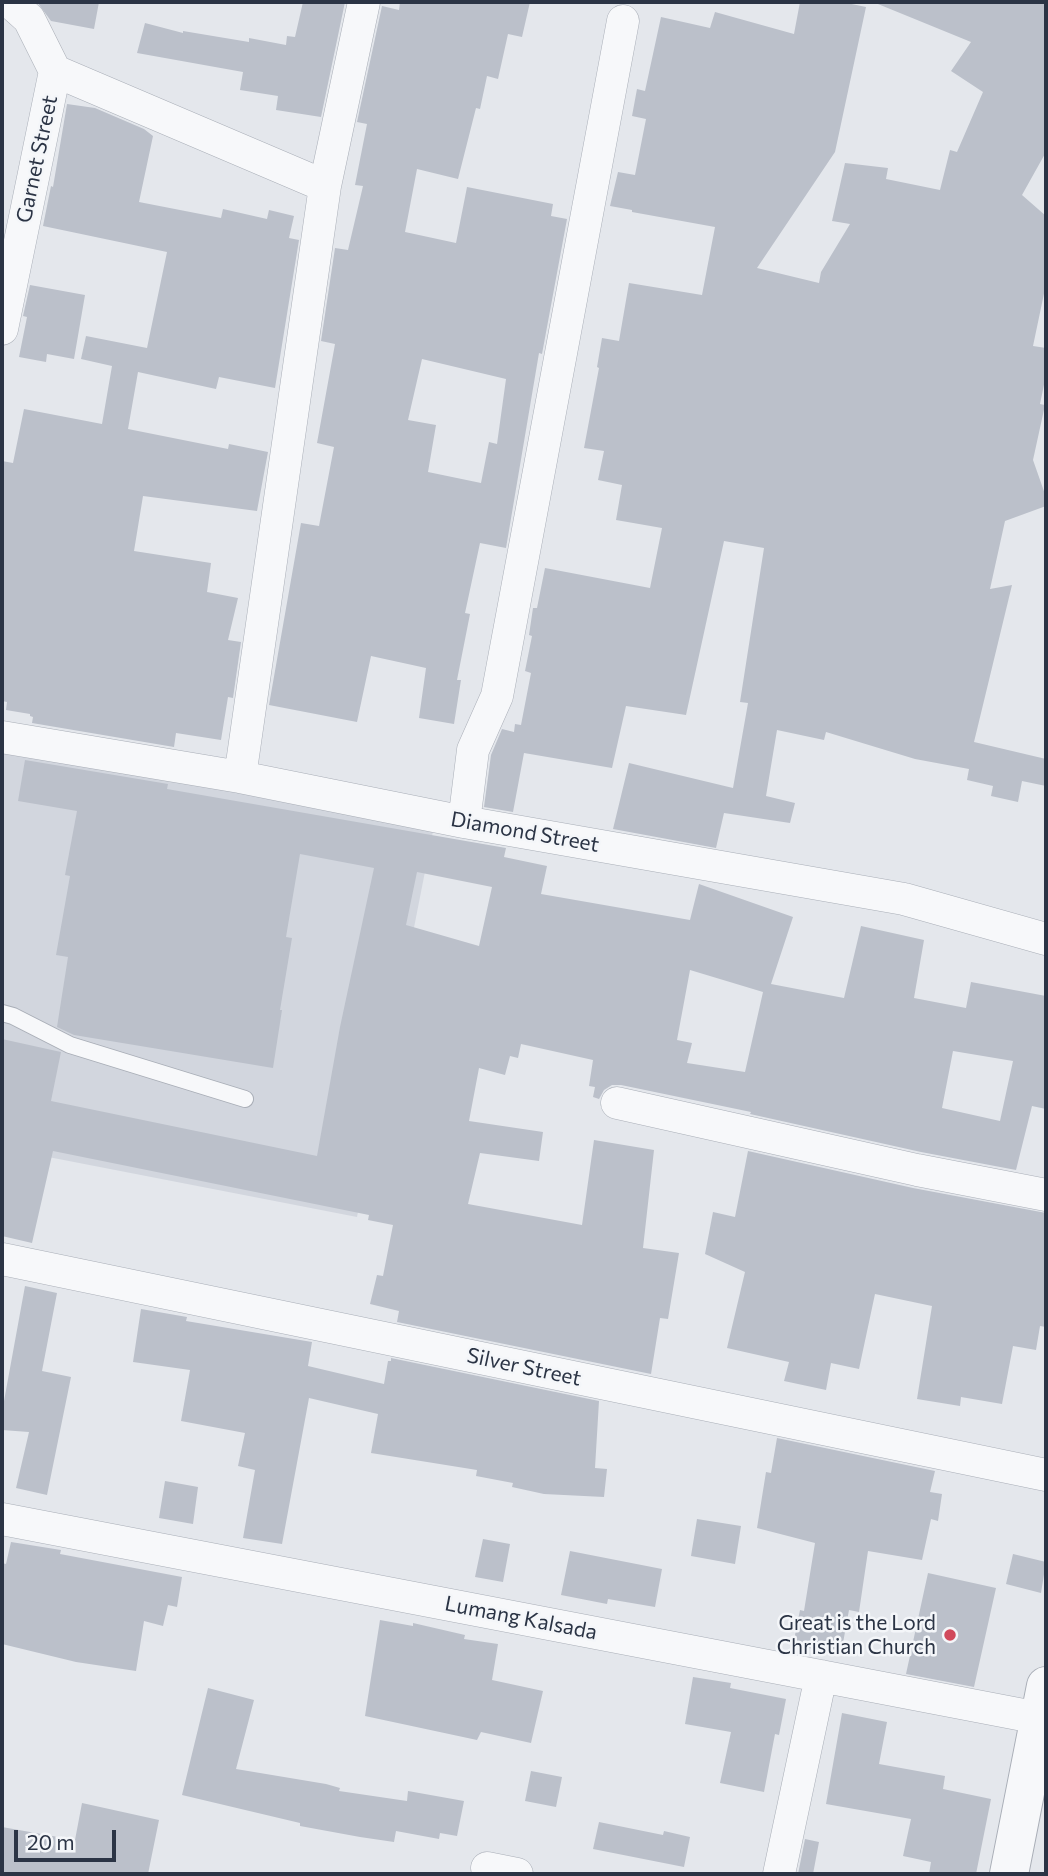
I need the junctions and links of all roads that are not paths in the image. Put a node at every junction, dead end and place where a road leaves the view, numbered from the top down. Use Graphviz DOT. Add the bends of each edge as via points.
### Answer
graph roads {
  1 [pos="10,2"];
  2 [pos="364,2"];
  3 [pos="623,22"];
  4 [pos="55,71"];
  5 [pos="325,186"];
  6 [pos="2,329"];
  7 [pos="2,737"];
  8 [pos="240,777"];
  9 [pos="464,822"];
  10 [pos="1046,939"];
  11 [pos="2,1013"];
  12 [pos="246,1098"];
  13 [pos="617,1103"];
  14 [pos="1046,1195"];
  15 [pos="2,1259"];
  16 [pos="1046,1475"];
  17 [pos="2,1519"];
  18 [pos="821,1676"];
  19 [pos="1043,1702"];
  20 [pos="486,1868"];
  21 [pos="517,1874"];
  22 [pos="779,1874"];
  23 [pos="1009,1874"];
  1 -- 4 [label="street" via="29,19"];
  2 -- 5 [label="street"];
  3 -- 9 [label="street" via="497,696 473,750"];
  4 -- 5 [label="street"];
  4 -- 6 [label="street, Garnet Street"];
  5 -- 8 [label="street"];
  7 -- 8 [label="street, Diamond Street"];
  8 -- 9 [label="street, Diamond Street"];
  9 -- 10 [label="street, Diamond Street" via="904,899"];
  11 -- 12 [label="lane" via="70,1045"];
  13 -- 14 [label="street"];
  15 -- 16 [label="street, Silver Street"];
  17 -- 18 [label="street, Lumang Kalsada"];
  18 -- 19 [label="street, Lumang Kalsada"];
  18 -- 22 [label="street"];
  19 -- 23 [label="street"];
  20 -- 21 [label="street"];
}
